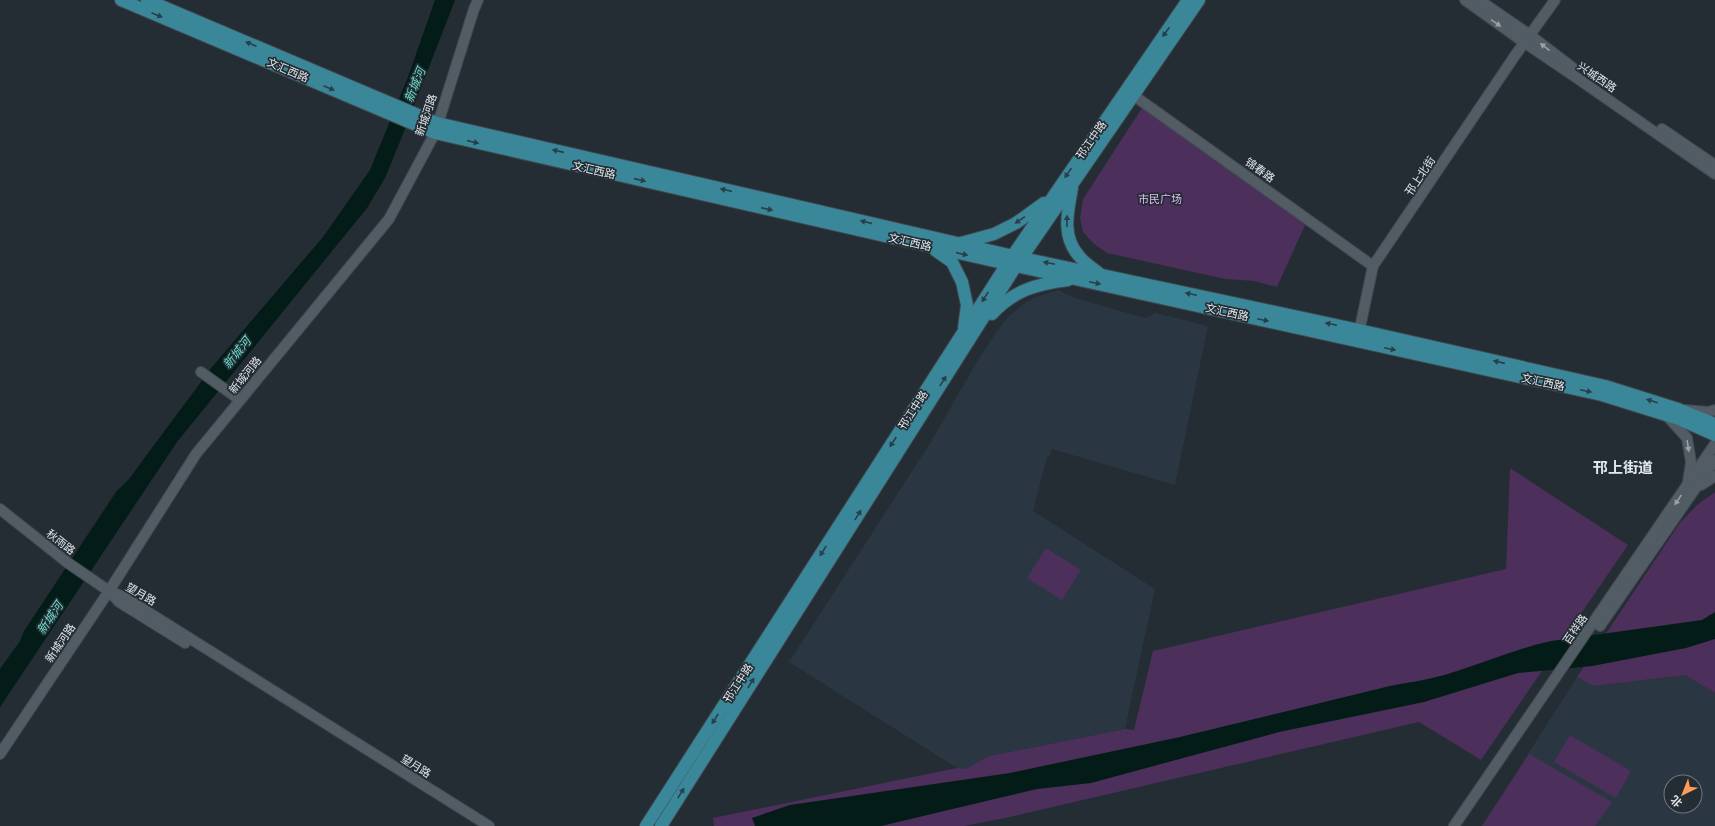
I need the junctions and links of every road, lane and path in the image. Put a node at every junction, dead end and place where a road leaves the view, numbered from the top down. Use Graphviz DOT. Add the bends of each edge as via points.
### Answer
graph roads {
  1 [pos="121,0"];
  2 [pos="147,0"];
  3 [pos="478,0"];
  4 [pos="1188,0"];
  5 [pos="1200,0"];
  6 [pos="1465,0"];
  7 [pos="1479,0"];
  8 [pos="1555,0"];
  9 [pos="1527,39"];
  10 [pos="1133,95"];
  11 [pos="387,108"];
  12 [pos="436,128"];
  13 [pos="1715,165"];
  14 [pos="1715,174"];
  15 [pos="1072,185"];
  16 [pos="1052,197"];
  17 [pos="959,243"];
  18 [pos="931,247"];
  19 [pos="1014,261"];
  20 [pos="1374,266"];
  21 [pos="1101,275"];
  22 [pos="1076,279"];
  23 [pos="968,333"];
  24 [pos="1358,336"];
  25 [pos="201,372"];
  26 [pos="240,400"];
  27 [pos="1678,409"];
  28 [pos="1715,410"];
  29 [pos="1666,415"];
  30 [pos="1715,424"];
  31 [pos="1715,435"];
  32 [pos="1715,444"];
  33 [pos="1715,460"];
  34 [pos="1715,476"];
  35 [pos="1692,487"];
  36 [pos="0,510"];
  37 [pos="109,591"];
  38 [pos="1563,674"];
  39 [pos="0,754"];
  40 [pos="477,826"];
  41 [pos="489,826"];
  42 [pos="646,826"];
  43 [pos="661,826"];
  44 [pos="1454,826"];
  45 [pos="1461,826"];
  1 -- 11 [label="main road, 文汇西路, one-way"];
  11 -- 2 [label="main road, 文汇西路, one-way"];
  3 -- 12 [label="street, 新城河路"];
  4 -- 16 [label="main road, 邗江中路, one-way"];
  5 -- 10 [label="main road, 邗江中路"];
  6 -- 9 [label="street, 兴城西路, one-way"];
  7 -- 9 [label="street, 兴城西路"];
  8 -- 9 [label="street, 邗上北街"];
  13 -- 9 [label="street, 兴城西路, one-way"];
  9 -- 14 [label="street, 兴城西路" via="1574,76"];
  9 -- 20 [label="street, 邗上北街"];
  10 -- 15 [label="main road, 邗江中路"];
  10 -- 20 [label="street, 锦春路"];
  11 -- 12 [label="main road, 文汇西路"];
  17 -- 12 [label="main road, 文汇西路, one-way"];
  12 -- 18 [label="main road, 文汇西路, one-way"];
  12 -- 26 [label="street, 新城河路" via="389,219"];
  15 -- 19 [label="main road, 邗江中路"];
  21 -- 15 [label="main road, one-way" via="1078,256 1068,240 1067,217"];
  16 -- 17 [label="main road, one-way" via="1016,223 994,234"];
  16 -- 19 [label="main road, 邗江中路"];
  17 -- 19 [label="main road, 文汇西路"];
  18 -- 19 [label="main road, 文汇西路, one-way"];
  18 -- 23 [label="main road" via="952,262 962,282 967,306"];
  21 -- 19 [label="main road, 文汇西路, one-way"];
  19 -- 22 [label="main road, 文汇西路"];
  19 -- 23 [label="main road, 邗江中路"];
  20 -- 24 [label="street, 邗上北街"];
  24 -- 21 [label="main road, 文汇西路, one-way"];
  22 -- 23 [label="main road" via="1044,283 1021,291 1001,304"];
  22 -- 24 [label="main road, 文汇西路, one-way"];
  23 -- 42 [label="main road, 邗江中路, one-way"];
  43 -- 23 [label="main road, 邗江中路, one-way"];
  27 -- 24 [label="main road, 文汇西路, one-way" via="1605,386"];
  24 -- 29 [label="main road, 文汇西路, one-way" via="1602,395"];
  25 -- 26 [label="street"];
  26 -- 37 [label="street, 新城河路" via="196,454"];
  27 -- 28 [label="street" via="1708,412"];
  27 -- 30 [label="main road, 文汇西路"];
  29 -- 31 [label="main road, 文汇西路"];
  29 -- 35 [label="street, one-way" via="1687,438"];
  32 -- 35 [label="street, 百祥路"];
  33 -- 35 [label="street, 百祥路"];
  34 -- 35 [label="street"];
  35 -- 38 [label="street, 百祥路"];
  36 -- 37 [label="street, 秋雨路"];
  37 -- 39 [label="street, 新城河路"];
  37 -- 40 [label="street, 望月路" via="119,602"];
  37 -- 41 [label="street, 望月路" via="124,597"];
  38 -- 44 [label="street, 百祥路"];
  38 -- 45 [label="street, 百祥路"];
}
